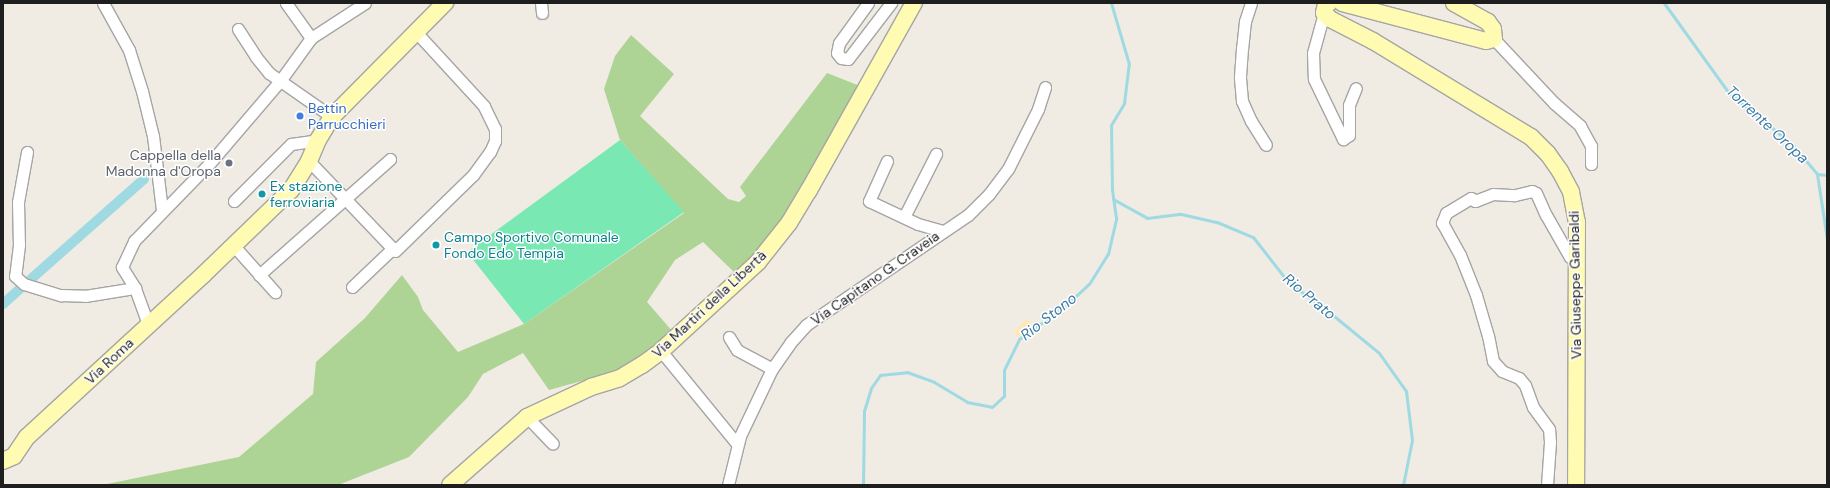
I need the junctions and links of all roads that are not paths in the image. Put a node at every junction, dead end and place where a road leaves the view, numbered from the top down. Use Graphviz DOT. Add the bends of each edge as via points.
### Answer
graph roads {
  1 [pos="103,3"];
  2 [pos="286,3"];
  3 [pos="365,3"];
  4 [pos="445,3"];
  5 [pos="868,3"];
  6 [pos="891,3"];
  7 [pos="914,3"];
  8 [pos="1252,3"];
  9 [pos="1342,3"];
  10 [pos="1454,3"];
  11 [pos="1326,8"];
  12 [pos="238,29"];
  13 [pos="416,32"];
  14 [pos="311,38"];
  15 [pos="1494,39"];
  16 [pos="280,81"];
  17 [pos="1045,87"];
  18 [pos="1356,88"];
  19 [pos="332,117"];
  20 [pos="318,140"];
  21 [pos="1266,145"];
  22 [pos="27,152"];
  23 [pos="936,154"];
  24 [pos="390,159"];
  25 [pos="309,161"];
  26 [pos="886,161"];
  27 [pos="1591,164"];
  28 [pos="346,199"];
  29 [pos="234,201"];
  30 [pos="162,210"];
  31 [pos="904,217"];
  32 [pos="942,231"];
  33 [pos="234,246"];
  34 [pos="393,248"];
  35 [pos="1576,262"];
  36 [pos="259,275"];
  37 [pos="352,287"];
  38 [pos="135,288"];
  39 [pos="275,292"];
  40 [pos="148,324"];
  41 [pos="729,337"];
  42 [pos="661,350"];
  43 [pos="772,368"];
  44 [pos="527,417"];
  45 [pos="553,444"];
  46 [pos="737,444"];
  47 [pos="3,461"];
  48 [pos="453,484"];
  49 [pos="728,485"];
  50 [pos="1547,485"];
  51 [pos="1576,485"];
  1 -- 30 [label="street" via="129,50 142,91 153,136"];
  2 -- 14 [label="street"];
  3 -- 14 [label="street"];
  4 -- 13 [label="street, Via Roma"];
  5 -- 6 [label="street" via="839,43 837,53 841,58 848,59"];
  7 -- 42 [label="street, Via Martiri della Libertà" via="789,223 758,262"];
  8 -- 21 [label="street" via="1242,48 1242,101"];
  9 -- 15 [label="street" via="1486,41"];
  10 -- 15 [label="street" via="1488,22 1493,30"];
  11 -- 18 [label="street" via="1313,53 1314,79 1343,139 1349,135 1349,105"];
  11 -- 35 [label="street, Via Giuseppe Garibaldi" via="1330,19 1373,41 1531,137 1548,154 1571,192 1577,222"];
  12 -- 16 [label="street" via="256,57 269,73"];
  13 -- 19 [label="street, Via Roma"];
  13 -- 34 [label="street" via="484,106 495,129 495,141 473,175 395,251"];
  14 -- 16 [label="street"];
  15 -- 27 [label="street" via="1554,103 1580,126 1591,146"];
  16 -- 19 [label="street"];
  16 -- 30 [label="street" via="209,164"];
  17 -- 32 [label="street, Via Capitano G. Craveia" via="1038,108 1008,169 990,194 968,215"];
  19 -- 20 [label="street, Via Roma"];
  20 -- 25 [label="street, Via Roma"];
  20 -- 29 [label="street" via="291,144"];
  22 -- 38 [label="street" via="18,202 19,245 15,276 24,284 72,296"];
  23 -- 31 [label="street"];
  24 -- 28 [label="street"];
  25 -- 28 [label="street"];
  25 -- 33 [label="street, Via Roma" via="291,190"];
  26 -- 31 [label="street" via="869,201"];
  28 -- 34 [label="street"];
  28 -- 36 [label="street"];
  30 -- 38 [label="street" via="134,241 122,267"];
  31 -- 32 [label="street"];
  32 -- 43 [label="street, Via Capitano G. Craveia" via="806,325"];
  33 -- 36 [label="street"];
  33 -- 40 [label="street, Via Roma"];
  34 -- 37 [label="street"];
  35 -- 50 [label="street" via="1570,257 1536,193 1493,194 1475,201 1471,198 1446,213 1442,223 1460,255 1476,295 1488,336 1492,361 1502,371 1519,378 1525,385 1533,407 1548,429 1550,442"];
  35 -- 51 [label="street, Via Giuseppe Garibaldi"];
  36 -- 39 [label="street"];
  38 -- 40 [label="street"];
  40 -- 47 [label="street, Via Roma" via="26,437 14,456"];
  41 -- 43 [label="street" via="738,350"];
  42 -- 44 [label="street, Via Martiri della Libertà" via="620,378 591,387"];
  42 -- 46 [label="street"];
  43 -- 46 [label="street, Via Capitano G. Craveia"];
  44 -- 45 [label="street"];
  44 -- 48 [label="street, Via Martiri della Libertà"];
  46 -- 49 [label="street, Via Capitano G. Craveia"];
}
